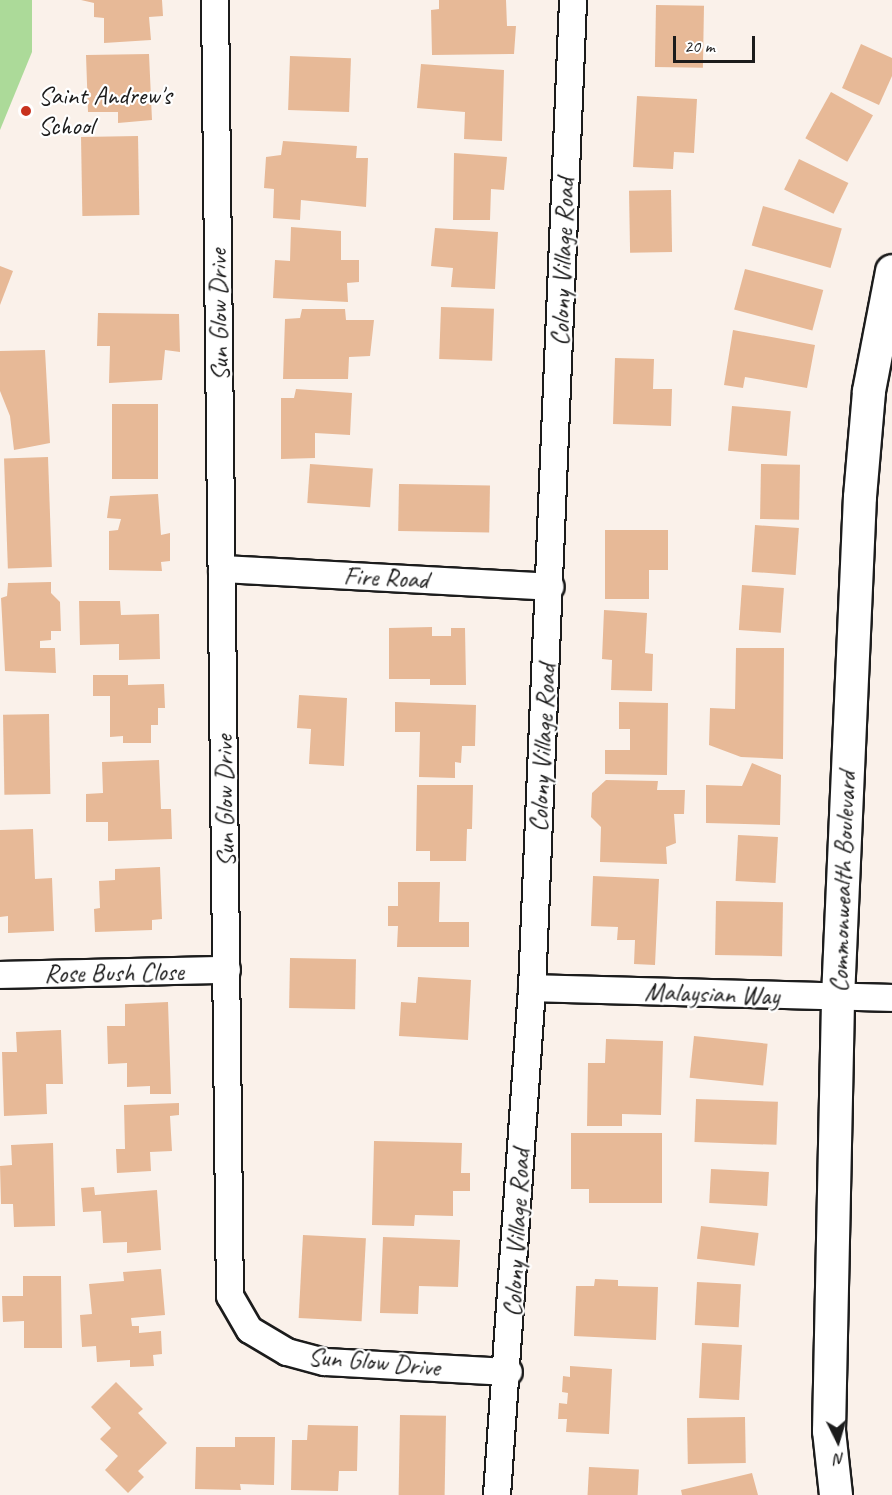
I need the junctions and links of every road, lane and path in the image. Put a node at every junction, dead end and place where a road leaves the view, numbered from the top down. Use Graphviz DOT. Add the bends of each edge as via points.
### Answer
graph roads {
  1 [pos="215,0"];
  2 [pos="573,0"];
  3 [pos="892,271"];
  4 [pos="222,569"];
  5 [pos="551,586"];
  6 [pos="227,970"];
  7 [pos="0,975"];
  8 [pos="532,988"];
  9 [pos="838,998"];
  10 [pos="892,998"];
  11 [pos="509,1372"];
  12 [pos="498,1495"];
  13 [pos="836,1495"];
  1 -- 4 [label="street, Sun Glow Drive"];
  2 -- 5 [label="street, Colony Village Road"];
  3 -- 9 [label="street, Commonwealth Boulevard" via="869,391 860,497"];
  4 -- 5 [label="street, Fire Road"];
  4 -- 6 [label="street, Sun Glow Drive"];
  5 -- 8 [label="street, Colony Village Road"];
  6 -- 7 [label="street, Rose Bush Close"];
  6 -- 11 [label="street, Sun Glow Drive" via="230,1296 250,1330 287,1352 325,1362"];
  8 -- 9 [label="street, Malaysian Way"];
  8 -- 11 [label="street, Colony Village Road"];
  9 -- 10 [label="street, Malaysian Way"];
  9 -- 13 [label="street, Commonwealth Boulevard" via="829,1431"];
  11 -- 12 [label="street, Colony Village Road"];
}
